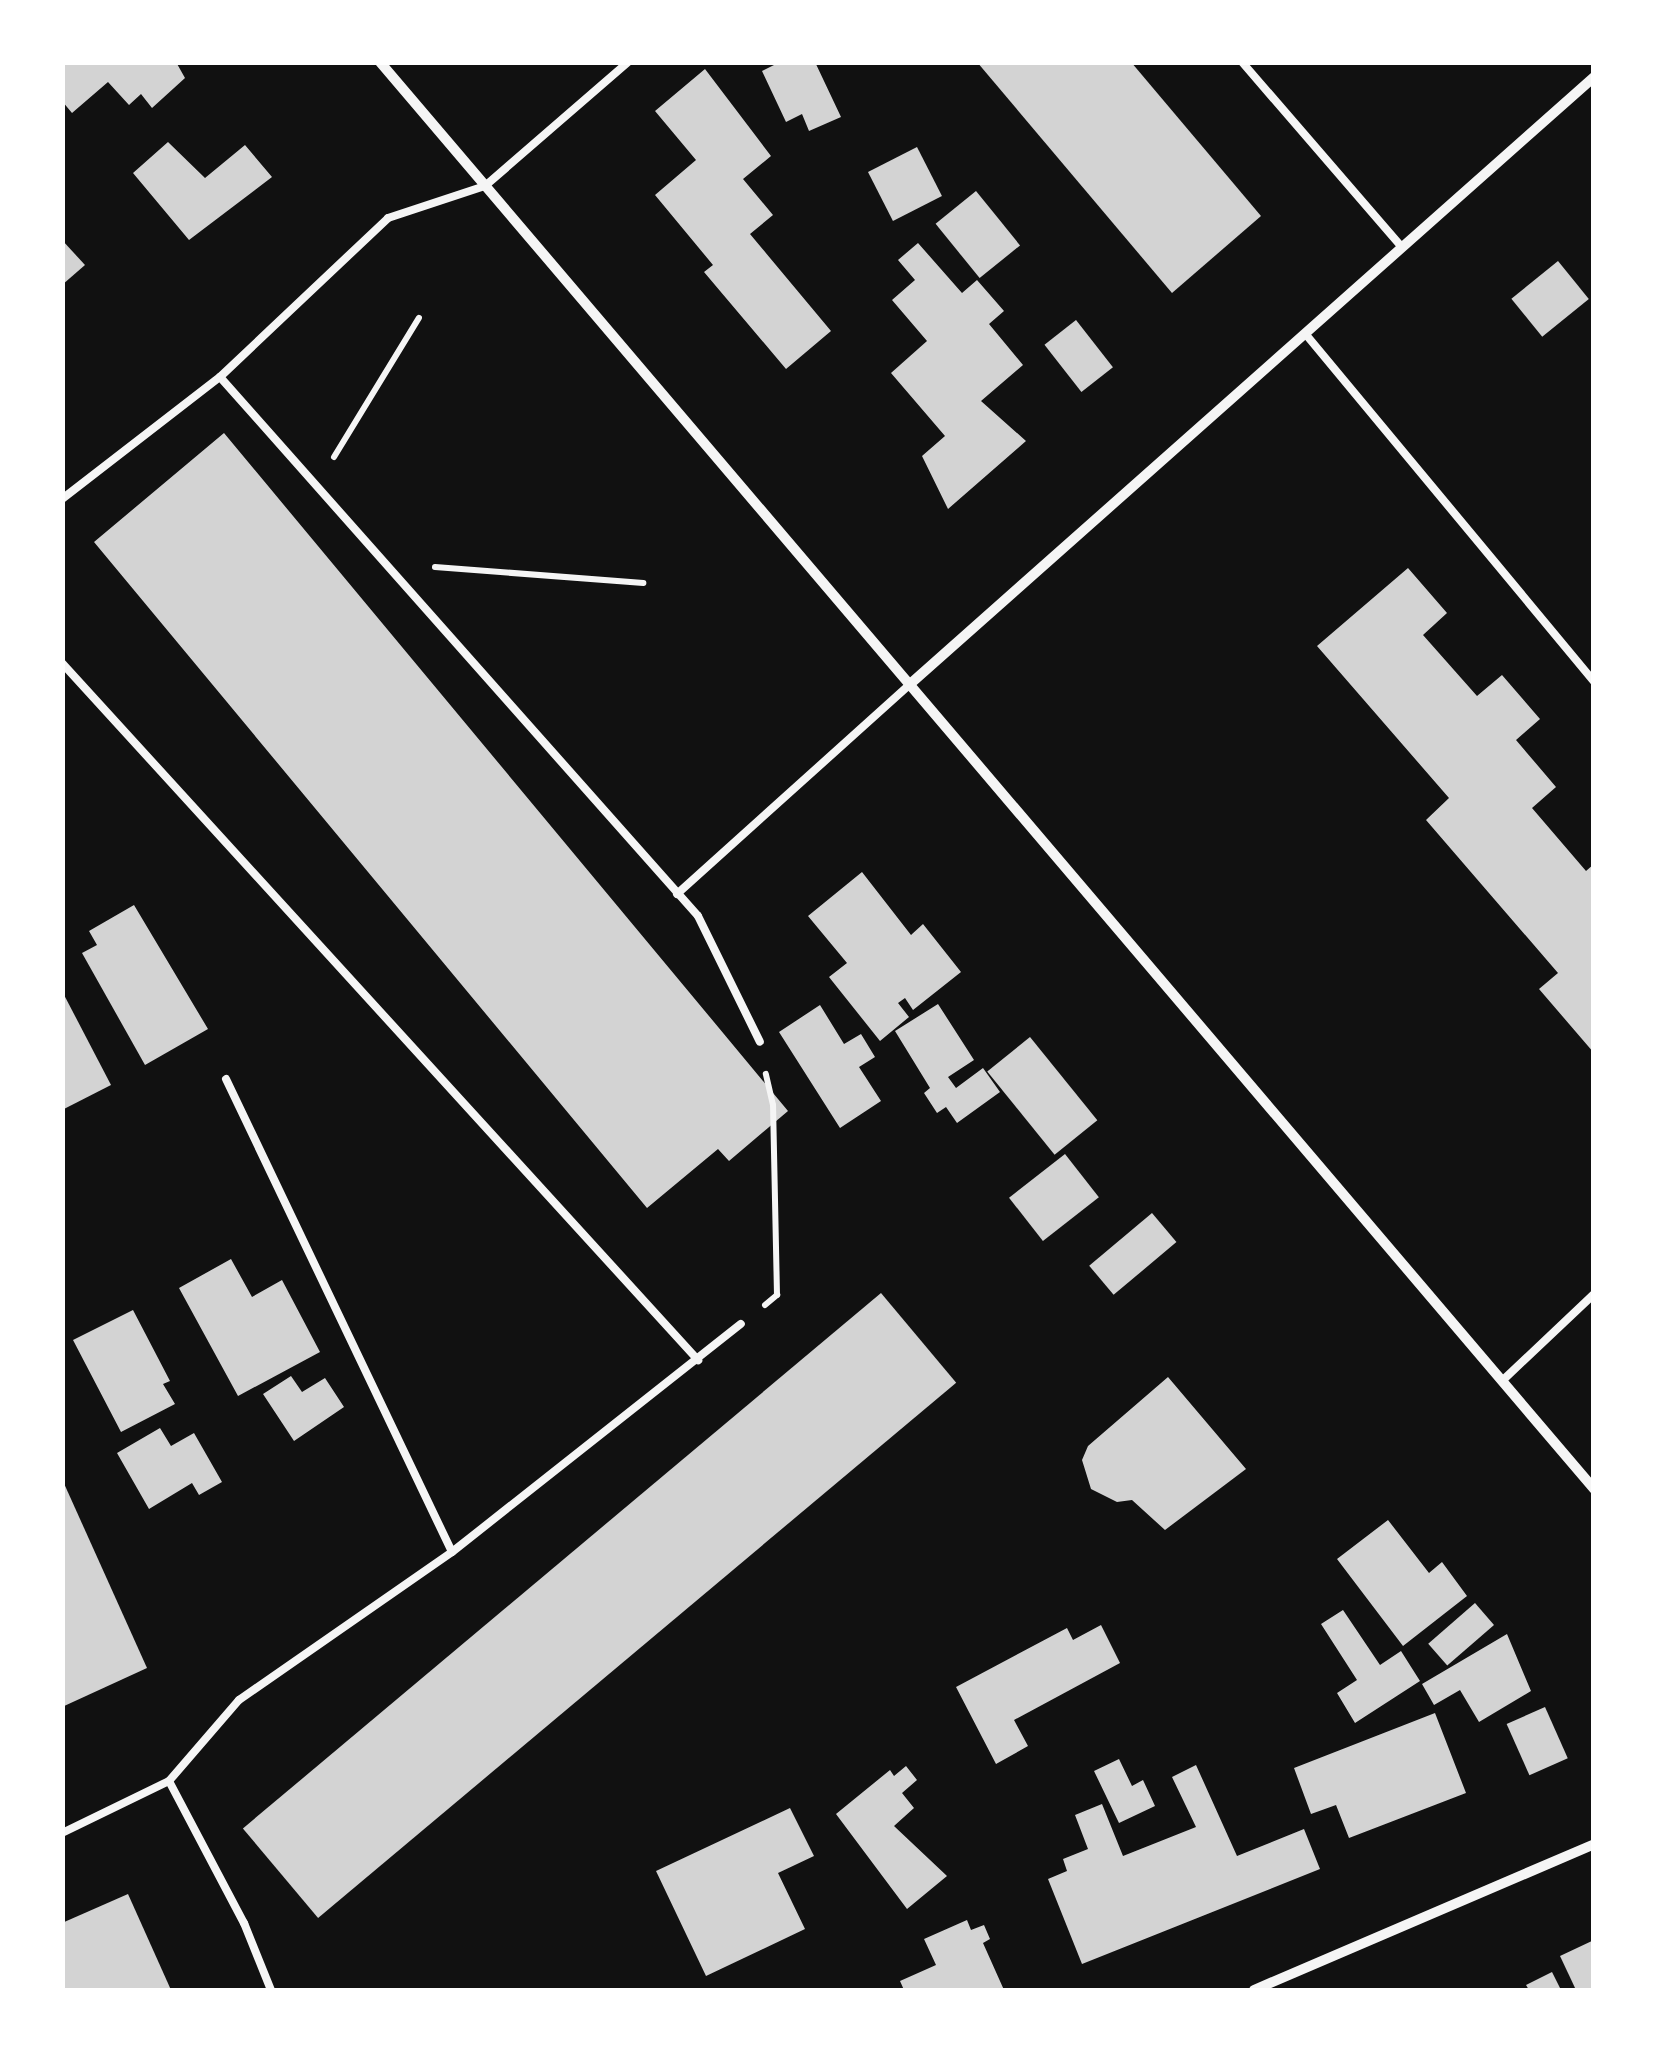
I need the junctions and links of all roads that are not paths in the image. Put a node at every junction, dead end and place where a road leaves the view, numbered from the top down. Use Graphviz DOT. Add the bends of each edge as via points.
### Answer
graph roads {
  1 [pos="380,62"];
  2 [pos="628,62"];
  3 [pos="1242,62"];
  4 [pos="1594,77"];
  5 [pos="485,186"];
  6 [pos="1401,246"];
  7 [pos="1308,336"];
  8 [pos="220,376"];
  9 [pos="62,498"];
  10 [pos="62,664"];
  11 [pos="1594,682"];
  12 [pos="909,684"];
  13 [pos="677,894"];
  14 [pos="760,1042"];
  15 [pos="226,1080"];
  16 [pos="1594,1294"];
  17 [pos="741,1324"];
  18 [pos="698,1360"];
  19 [pos="1502,1381"];
  20 [pos="1594,1489"];
  21 [pos="452,1552"];
  22 [pos="169,1781"];
  23 [pos="62,1833"];
  24 [pos="1594,1844"];
  25 [pos="271,1990"];
  26 [pos="1254,1990"];
  1 -- 5 [label="street"];
  2 -- 5 [label="lane"];
  3 -- 6 [label="lane"];
  4 -- 6 [label="street"];
  5 -- 8 [label="lane" via="388,218"];
  5 -- 12 [label="street"];
  6 -- 7 [label="street"];
  7 -- 11 [label="lane"];
  7 -- 12 [label="street"];
  8 -- 9 [label="lane"];
  8 -- 13 [label="lane"];
  10 -- 18 [label="lane"];
  12 -- 13 [label="lane"];
  12 -- 19 [label="street"];
  13 -- 14 [label="lane" via="698,916"];
  15 -- 21 [label="lane"];
  16 -- 19 [label="lane"];
  17 -- 18 [label="lane"];
  18 -- 21 [label="lane"];
  19 -- 20 [label="street"];
  21 -- 22 [label="lane" via="239,1700"];
  22 -- 23 [label="lane"];
  22 -- 25 [label="lane" via="244,1923"];
  24 -- 26 [label="street"];
}
